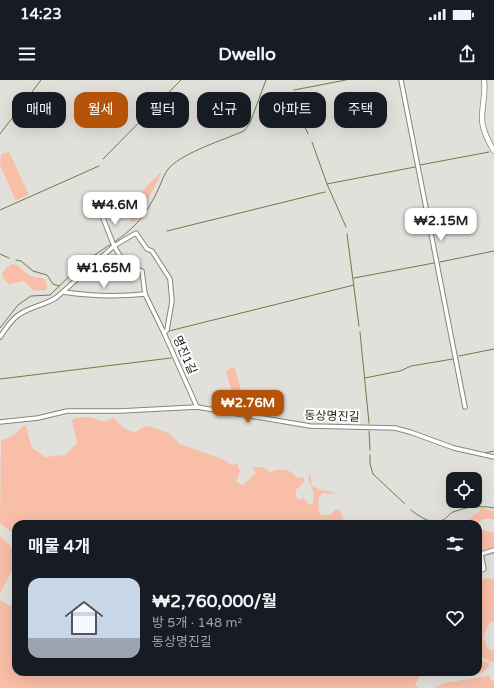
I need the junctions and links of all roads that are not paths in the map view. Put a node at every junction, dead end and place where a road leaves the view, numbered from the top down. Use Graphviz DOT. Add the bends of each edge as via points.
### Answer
graph roads {
  1 [pos="401,80"];
  2 [pos="484,80"];
  3 [pos="494,151"];
  4 [pos="103,218"];
  5 [pos="114,246"];
  6 [pos="62,292"];
  7 [pos="145,294"];
  8 [pos="164,333"];
  9 [pos="0,337"];
  10 [pos="197,407"];
  11 [pos="465,407"];
  12 [pos="0,422"];
  13 [pos="494,458"];
  14 [pos="494,550"];
  15 [pos="482,553"];
  1 -- 11 [label="street"];
  2 -- 3 [label="main road" via="483,130"];
  4 -- 5 [label="street"];
  5 -- 6 [label="street, 명진1길"];
  5 -- 7 [label="street" via="125,264 142,272"];
  5 -- 8 [label="street, 명진1길" via="136,233 147,250 152,251 170,279 172,301 167,330"];
  6 -- 7 [label="street" via="109,297"];
  6 -- 9 [label="street, 명진1길" via="49,303 20,314"];
  7 -- 8 [label="street"];
  8 -- 10 [label="street, 명진1길"];
  10 -- 12 [label="street, 동상명진길" via="67,411 38,418"];
  10 -- 13 [label="street, 동상명진길" via="310,426 395,428 454,448"];
  14 -- 15 [label="street"];
}
